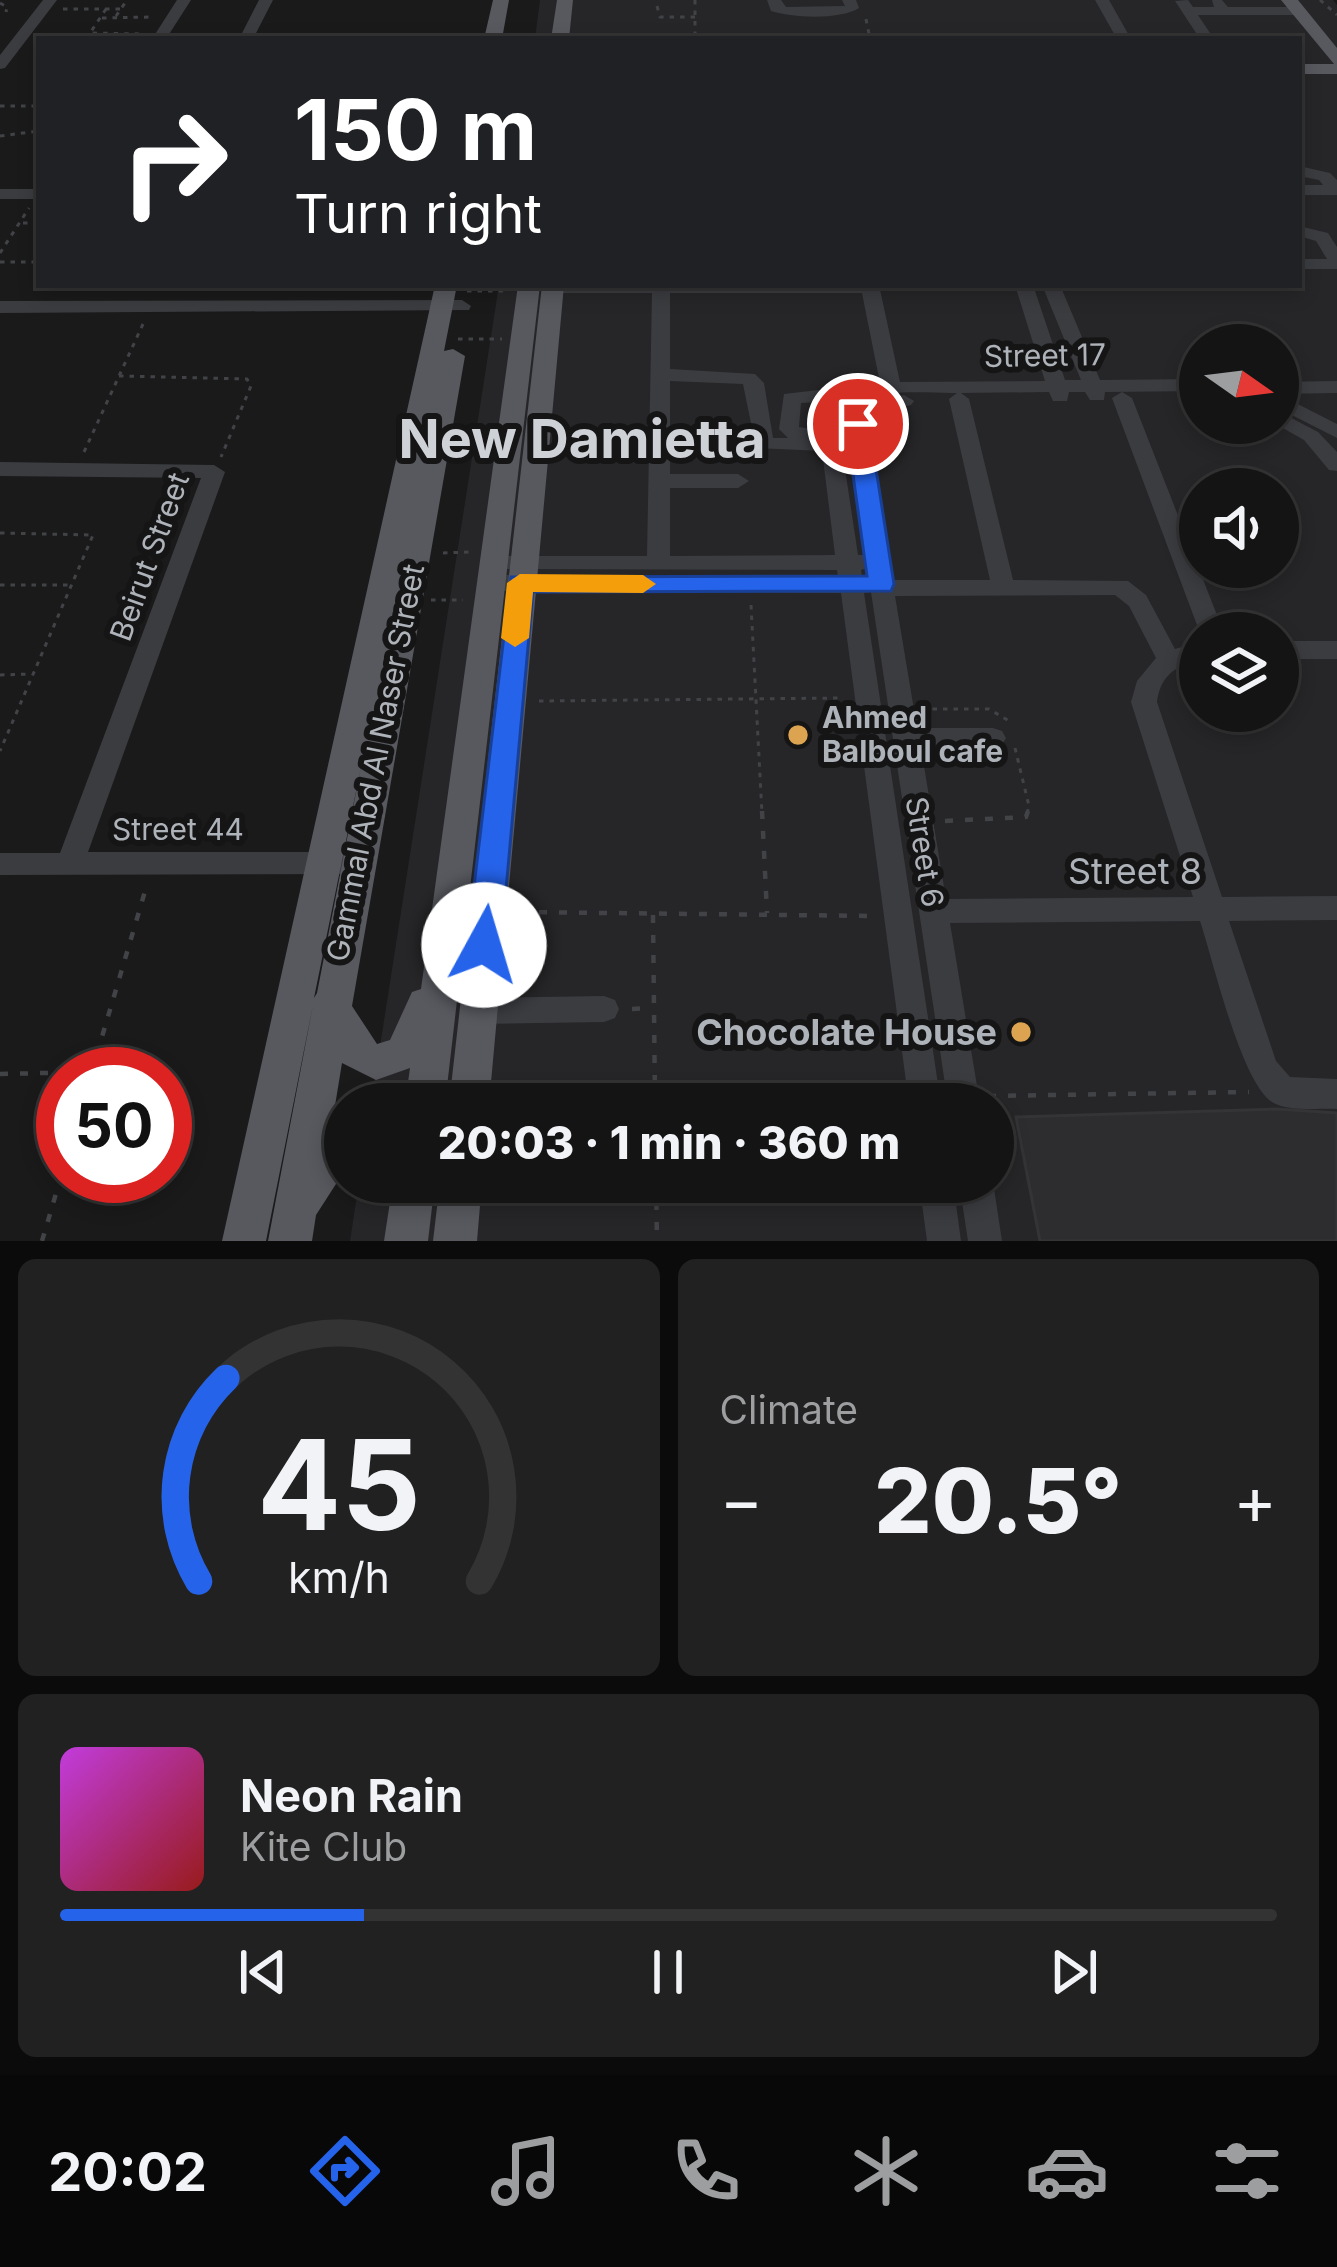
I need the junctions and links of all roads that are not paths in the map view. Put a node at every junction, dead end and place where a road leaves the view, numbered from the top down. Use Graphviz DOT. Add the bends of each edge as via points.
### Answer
graph roads {
  1 [pos="184,0"];
  2 [pos="266,0"];
  3 [pos="501,0"];
  4 [pos="518,0"];
  5 [pos="565,0"];
  6 [pos="581,0"];
  7 [pos="775,0"];
  8 [pos="850,0"];
  9 [pos="1084,0"];
  10 [pos="1102,0"];
  11 [pos="47,4"];
  12 [pos="1297,4"];
  13 [pos="1186,5"];
  14 [pos="1220,5"];
  15 [pos="162,36"];
  16 [pos="248,36"];
  17 [pos="494,36"];
  18 [pos="512,36"];
  19 [pos="560,36"];
  20 [pos="576,36"];
  21 [pos="1104,36"];
  22 [pos="1122,36"];
  23 [pos="1205,36"];
  24 [pos="1337,39"];
  25 [pos="0,65"];
  26 [pos="1302,69"];
  27 [pos="1336,73"];
  28 [pos="1302,80"];
  29 [pos="1302,172"];
  30 [pos="1302,190"];
  31 [pos="1337,190"];
  32 [pos="0,194"];
  33 [pos="36,205"];
  34 [pos="1302,232"];
  35 [pos="1337,262"];
  36 [pos="1302,264"];
  37 [pos="118,288"];
  38 [pos="661,288"];
  39 [pos="870,288"];
  40 [pos="1025,288"];
  41 [pos="1052,288"];
  42 [pos="537,303"];
  43 [pos="0,307"];
  44 [pos="109,307"];
  45 [pos="454,307"];
  46 [pos="0,323"];
  47 [pos="660,375"];
  48 [pos="1179,387"];
  49 [pos="1337,387"];
  50 [pos="891,388"];
  51 [pos="1299,388"];
  52 [pos="1058,392"];
  53 [pos="862,393"];
  54 [pos="1104,394"];
  55 [pos="1179,397"];
  56 [pos="959,399"];
  57 [pos="1299,411"];
  58 [pos="1299,429"];
  59 [pos="1337,431"];
  60 [pos="831,441"];
  61 [pos="1337,465"];
  62 [pos="0,469"];
  63 [pos="659,481"];
  64 [pos="738,481"];
  65 [pos="658,563"];
  66 [pos="816,573"];
  67 [pos="849,573"];
  68 [pos="502,574"];
  69 [pos="880,578"];
  70 [pos="1003,586"];
  71 [pos="1203,612"];
  72 [pos="1299,650"];
  73 [pos="1337,650"];
  74 [pos="1179,657"];
  75 [pos="1169,660"];
  76 [pos="993,738"];
  77 [pos="905,739"];
  78 [pos="340,863"];
  79 [pos="0,864"];
  80 [pos="70,864"];
  81 [pos="1212,909"];
  82 [pos="933,911"];
  83 [pos="1335,914"];
  84 [pos="442,966"];
  85 [pos="331,1003"];
  86 [pos="604,1009"];
  87 [pos="478,1012"];
  88 [pos="951,1020"];
  89 [pos="914,1021"];
  90 [pos="427,1083"];
  91 [pos="471,1083"];
  92 [pos="922,1083"];
  93 [pos="960,1083"];
  94 [pos="1337,1094"];
  95 [pos="324,1170"];
  96 [pos="415,1203"];
  97 [pos="939,1203"];
  98 [pos="980,1203"];
  99 [pos="458,1213"];
  100 [pos="292,1229"];
  101 [pos="244,1241"];
  102 [pos="944,1241"];
  103 [pos="986,1241"];
  1 -- 15 [label="street"];
  2 -- 16 [label="street"];
  3 -- 17 [label="main road"];
  4 -- 18 [label="main road"];
  5 -- 19 [label="main road"];
  6 -- 20 [label="main road"];
  7 -- 8 [label="street" via="780,10 823,11 850,10"];
  9 -- 21 [label="street"];
  10 -- 22 [label="street"];
  11 -- 25 [label="street"];
  12 -- 14 [label="street"];
  12 -- 24 [label="main road"];
  12 -- 27 [label="main road"];
  13 -- 14 [label="street"];
  13 -- 23 [label="street"];
  26 -- 27 [label="main road"];
  27 -- 28 [label="main road"];
  29 -- 31 [label="street" via="1324,176"];
  30 -- 31 [label="street"];
  32 -- 33 [label="street"];
  34 -- 35 [label="street" via="1322,236"];
  35 -- 36 [label="street"];
  37 -- 44 [label="street"];
  38 -- 42 [label="street"];
  38 -- 47 [label="street"];
  39 -- 50 [label="street"];
  40 -- 52 [label="street"];
  41 -- 54 [label="street"];
  42 -- 68 [label="main road"];
  43 -- 44 [label="street"];
  44 -- 45 [label="street"];
  45 -- 46 [label="street"];
  45 -- 78 [label="main road"];
  45 -- 78 [label="main road, Gammal Abd Al Naser Street" via="406,601"];
  47 -- 60 [label="street" via="748,378 763,444"];
  47 -- 63 [label="street"];
  48 -- 54 [label="street, Street 17"];
  49 -- 51 [label="street"];
  50 -- 52 [label="street, Street 17"];
  50 -- 53 [label="street"];
  52 -- 54 [label="street, Street 17"];
  52 -- 56 [label="street, Street 17"];
  53 -- 60 [label="street" via="835,411"];
  53 -- 60 [label="street" via="788,401 792,433"];
  54 -- 55 [label="street, Street 17"];
  54 -- 71 [label="street"];
  56 -- 69 [label="street, Street 6" via="892,402 858,424"];
  56 -- 70 [label="street"];
  57 -- 59 [label="street"];
  58 -- 61 [label="street"];
  60 -- 67 [label="street, Street 6"];
  62 -- 80 [label="street, Beirut Street" via="214,474"];
  63 -- 64 [label="street"];
  63 -- 65 [label="street"];
  65 -- 66 [label="street"];
  65 -- 68 [label="street"];
  66 -- 67 [label="street"];
  66 -- 68 [label="street" via="750,584"];
  67 -- 69 [label="street"];
  67 -- 89 [label="street, Street 6"];
  68 -- 84 [label="main road"];
  68 -- 87 [label="main road" via="508,701"];
  69 -- 70 [label="street"];
  69 -- 77 [label="street, Street 6"];
  70 -- 75 [label="street" via="1128,591"];
  72 -- 73 [label="street"];
  74 -- 75 [label="street"];
  75 -- 81 [label="street" via="1153,674 1144,702"];
  76 -- 77 [label="street"];
  77 -- 82 [label="street, Street 6"];
  78 -- 80 [label="street, Street 44"];
  78 -- 85 [label="main road, Gammal Abd Al Naser Street"];
  78 -- 101 [label="main road"];
  79 -- 80 [label="street, Street 44"];
  81 -- 82 [label="street, Street 8"];
  81 -- 83 [label="street, Street 8"];
  81 -- 94 [label="street" via="1262,1070 1282,1091"];
  82 -- 88 [label="street, Street 6"];
  84 -- 85 [label="main road" via="408,1047 391,1060 358,1054"];
  84 -- 90 [label="main road"];
  85 -- 100 [label="main road, Gammal Abd Al Naser Street"];
  86 -- 87 [label="street"];
  87 -- 91 [label="main road"];
  88 -- 89 [label="street"];
  88 -- 93 [label="street, Street 6"];
  89 -- 92 [label="street, Street 6"];
  95 -- 100 [label="main road"];
  96 -- 99 [label="main road"];
  97 -- 102 [label="street"];
  98 -- 103 [label="street"];
}
